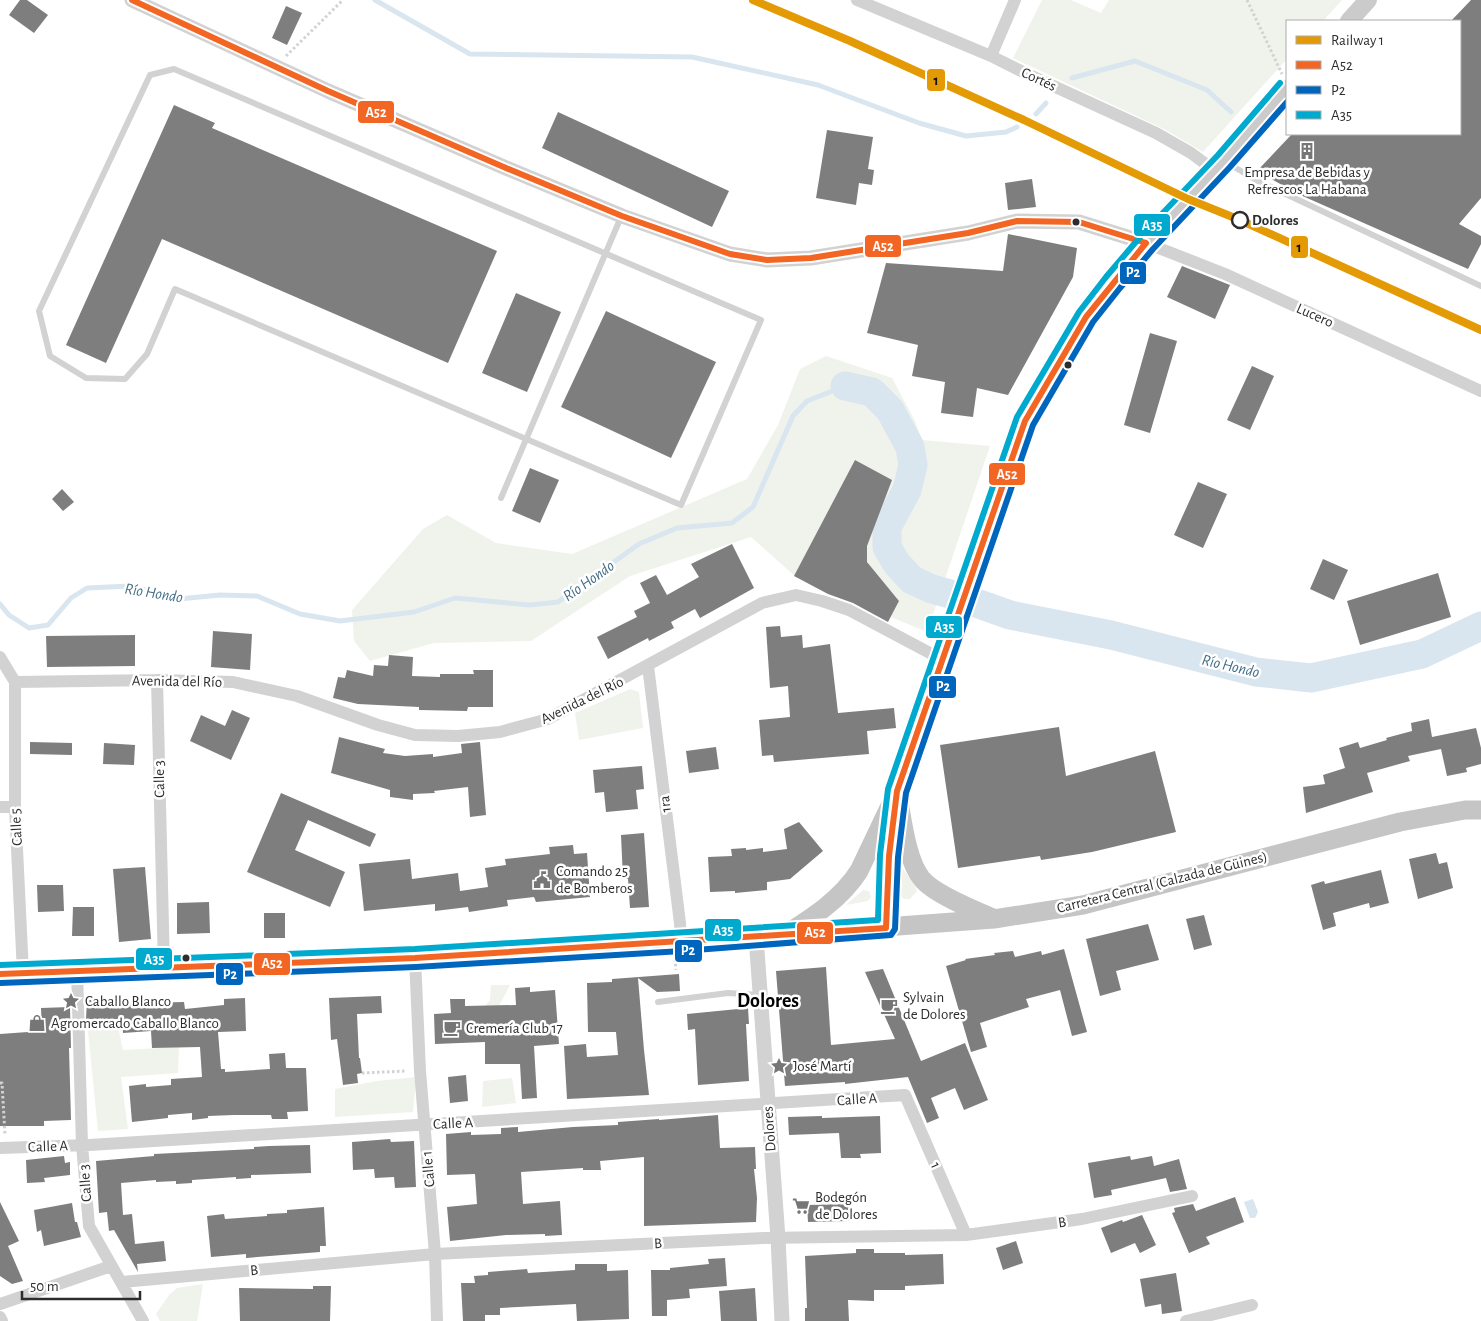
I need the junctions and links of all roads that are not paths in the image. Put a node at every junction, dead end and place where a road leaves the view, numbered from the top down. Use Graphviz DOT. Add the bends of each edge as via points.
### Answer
graph roads {
  1 [pos="132,0"];
  2 [pos="857,0"];
  3 [pos="1015,0"];
  4 [pos="1368,0"];
  5 [pos="1350,20"];
  6 [pos="991,56"];
  7 [pos="1285,82"];
  8 [pos="1220,166"];
  9 [pos="622,216"];
  10 [pos="1146,243"];
  11 [pos="605,254"];
  12 [pos="1481,286"];
  13 [pos="1481,391"];
  14 [pos="526,439"];
  15 [pos="500,498"];
  16 [pos="0,657"];
  17 [pos="943,660"];
  18 [pos="648,666"];
  19 [pos="156,680"];
  20 [pos="15,682"];
  21 [pos="897,791"];
  22 [pos="0,807"];
  23 [pos="15,807"];
  24 [pos="1481,810"];
  25 [pos="994,919"];
  26 [pos="886,928"];
  27 [pos="784,935"];
  28 [pos="756,937"];
  29 [pos="681,942"];
  30 [pos="415,958"];
  31 [pos="164,967"];
  32 [pos="77,971"];
  33 [pos="23,973"];
  34 [pos="0,974"];
  35 [pos="760,996"];
  36 [pos="658,1002"];
  37 [pos="905,1095"];
  38 [pos="767,1104"];
  39 [pos="424,1125"];
  40 [pos="82,1145"];
  41 [pos="3,1148"];
  42 [pos="1192,1196"];
  43 [pos="966,1235"];
  44 [pos="778,1238"];
  45 [pos="435,1254"];
  46 [pos="111,1266"];
  47 [pos="122,1282"];
  48 [pos="0,1304"];
  49 [pos="1252,1304"];
  50 [pos="0,1317"];
  51 [pos="2,1321"];
  52 [pos="143,1321"];
  53 [pos="437,1321"];
  54 [pos="782,1321"];
  55 [pos="1186,1321"];
  1 -- 9 [label="street" via="506,168"];
  2 -- 6 [label="street, Cortés"];
  3 -- 6 [label="street"];
  4 -- 5 [label="main road"];
  6 -- 8 [label="street, Cortés"];
  7 -- 8 [label="main road"];
  8 -- 10 [label="main road"];
  8 -- 12 [label="lane"];
  9 -- 10 [label="street" via="730,254 767,260 812,258 949,236 1017,221 1079,222"];
  9 -- 11 [label="lane"];
  10 -- 13 [label="street, Lucero" via="1225,274"];
  10 -- 17 [label="main road" via="1086,317 1025,421"];
  11 -- 14 [label="lane"];
  11 -- 14 [label="lane" via="761,320 680,505"];
  11 -- 14 [label="lane" via="174,69 150,75 39,311 50,356 86,378 125,379 147,354 175,289"];
  14 -- 15 [label="lane"];
  16 -- 20 [label="street"];
  17 -- 18 [label="street, Avenida del Río" via="849,610 796,595 762,603"];
  17 -- 21 [label="main road"];
  18 -- 19 [label="street, Avenida del Río" via="548,719 500,732 458,736 415,735 298,696 233,682"];
  18 -- 29 [label="street, 1ra"];
  19 -- 20 [label="street, Avenida del Río"];
  19 -- 31 [label="street, Calle 3"];
  20 -- 23 [label="street, Calle 5"];
  21 -- 25 [label="main road" via="912,862 922,880"];
  21 -- 26 [label="main road" via="889,856"];
  21 -- 27 [label="main road" via="853,881 818,914"];
  22 -- 23 [label="street"];
  23 -- 33 [label="street, Calle 5"];
  24 -- 25 [label="main road, Carretera Central (Calzada de Güines)" via="1400,822 1083,904"];
  25 -- 26 [label="main road, Carretera Central (Calzada de Güines)"];
  26 -- 27 [label="main road, Carretera Central (Calzada de Güines)"];
  27 -- 28 [label="main road, Carretera Central (Calzada de Güines)"];
  28 -- 29 [label="main road, Carretera Central (Calzada de Güines)"];
  28 -- 35 [label="street, Dolores"];
  29 -- 30 [label="main road, Carretera Central (Calzada de Güines)"];
  30 -- 31 [label="main road, Carretera Central (Calzada de Güines)"];
  30 -- 39 [label="street, Calle 1"];
  31 -- 32 [label="main road, Carretera Central (Calzada de Güines)"];
  32 -- 33 [label="main road, Carretera Central (Calzada de Güines)"];
  32 -- 40 [label="street, Calle 3"];
  33 -- 34 [label="main road, Carretera Central (Calzada de Güines)"];
  35 -- 36 [label="lane" via="728,993"];
  35 -- 38 [label="street, Dolores"];
  37 -- 38 [label="street, Calle A"];
  37 -- 43 [label="street, 1"];
  38 -- 39 [label="street, Calle A"];
  38 -- 44 [label="street, Dolores"];
  39 -- 40 [label="street, Calle A"];
  39 -- 45 [label="street, Calle 1"];
  40 -- 41 [label="street, Calle A"];
  40 -- 46 [label="street, Calle 3" via="89,1226"];
  42 -- 43 [label="street, B" via="1082,1219"];
  43 -- 44 [label="street, B"];
  44 -- 45 [label="street, B"];
  44 -- 54 [label="street, Dolores"];
  45 -- 47 [label="street, B"];
  45 -- 53 [label="street, Calle 1"];
  46 -- 47 [label="street, Calle 3"];
  46 -- 48 [label="street"];
  47 -- 52 [label="street, Calle 3"];
  49 -- 55 [label="street"];
  50 -- 51 [label="street"];
}
